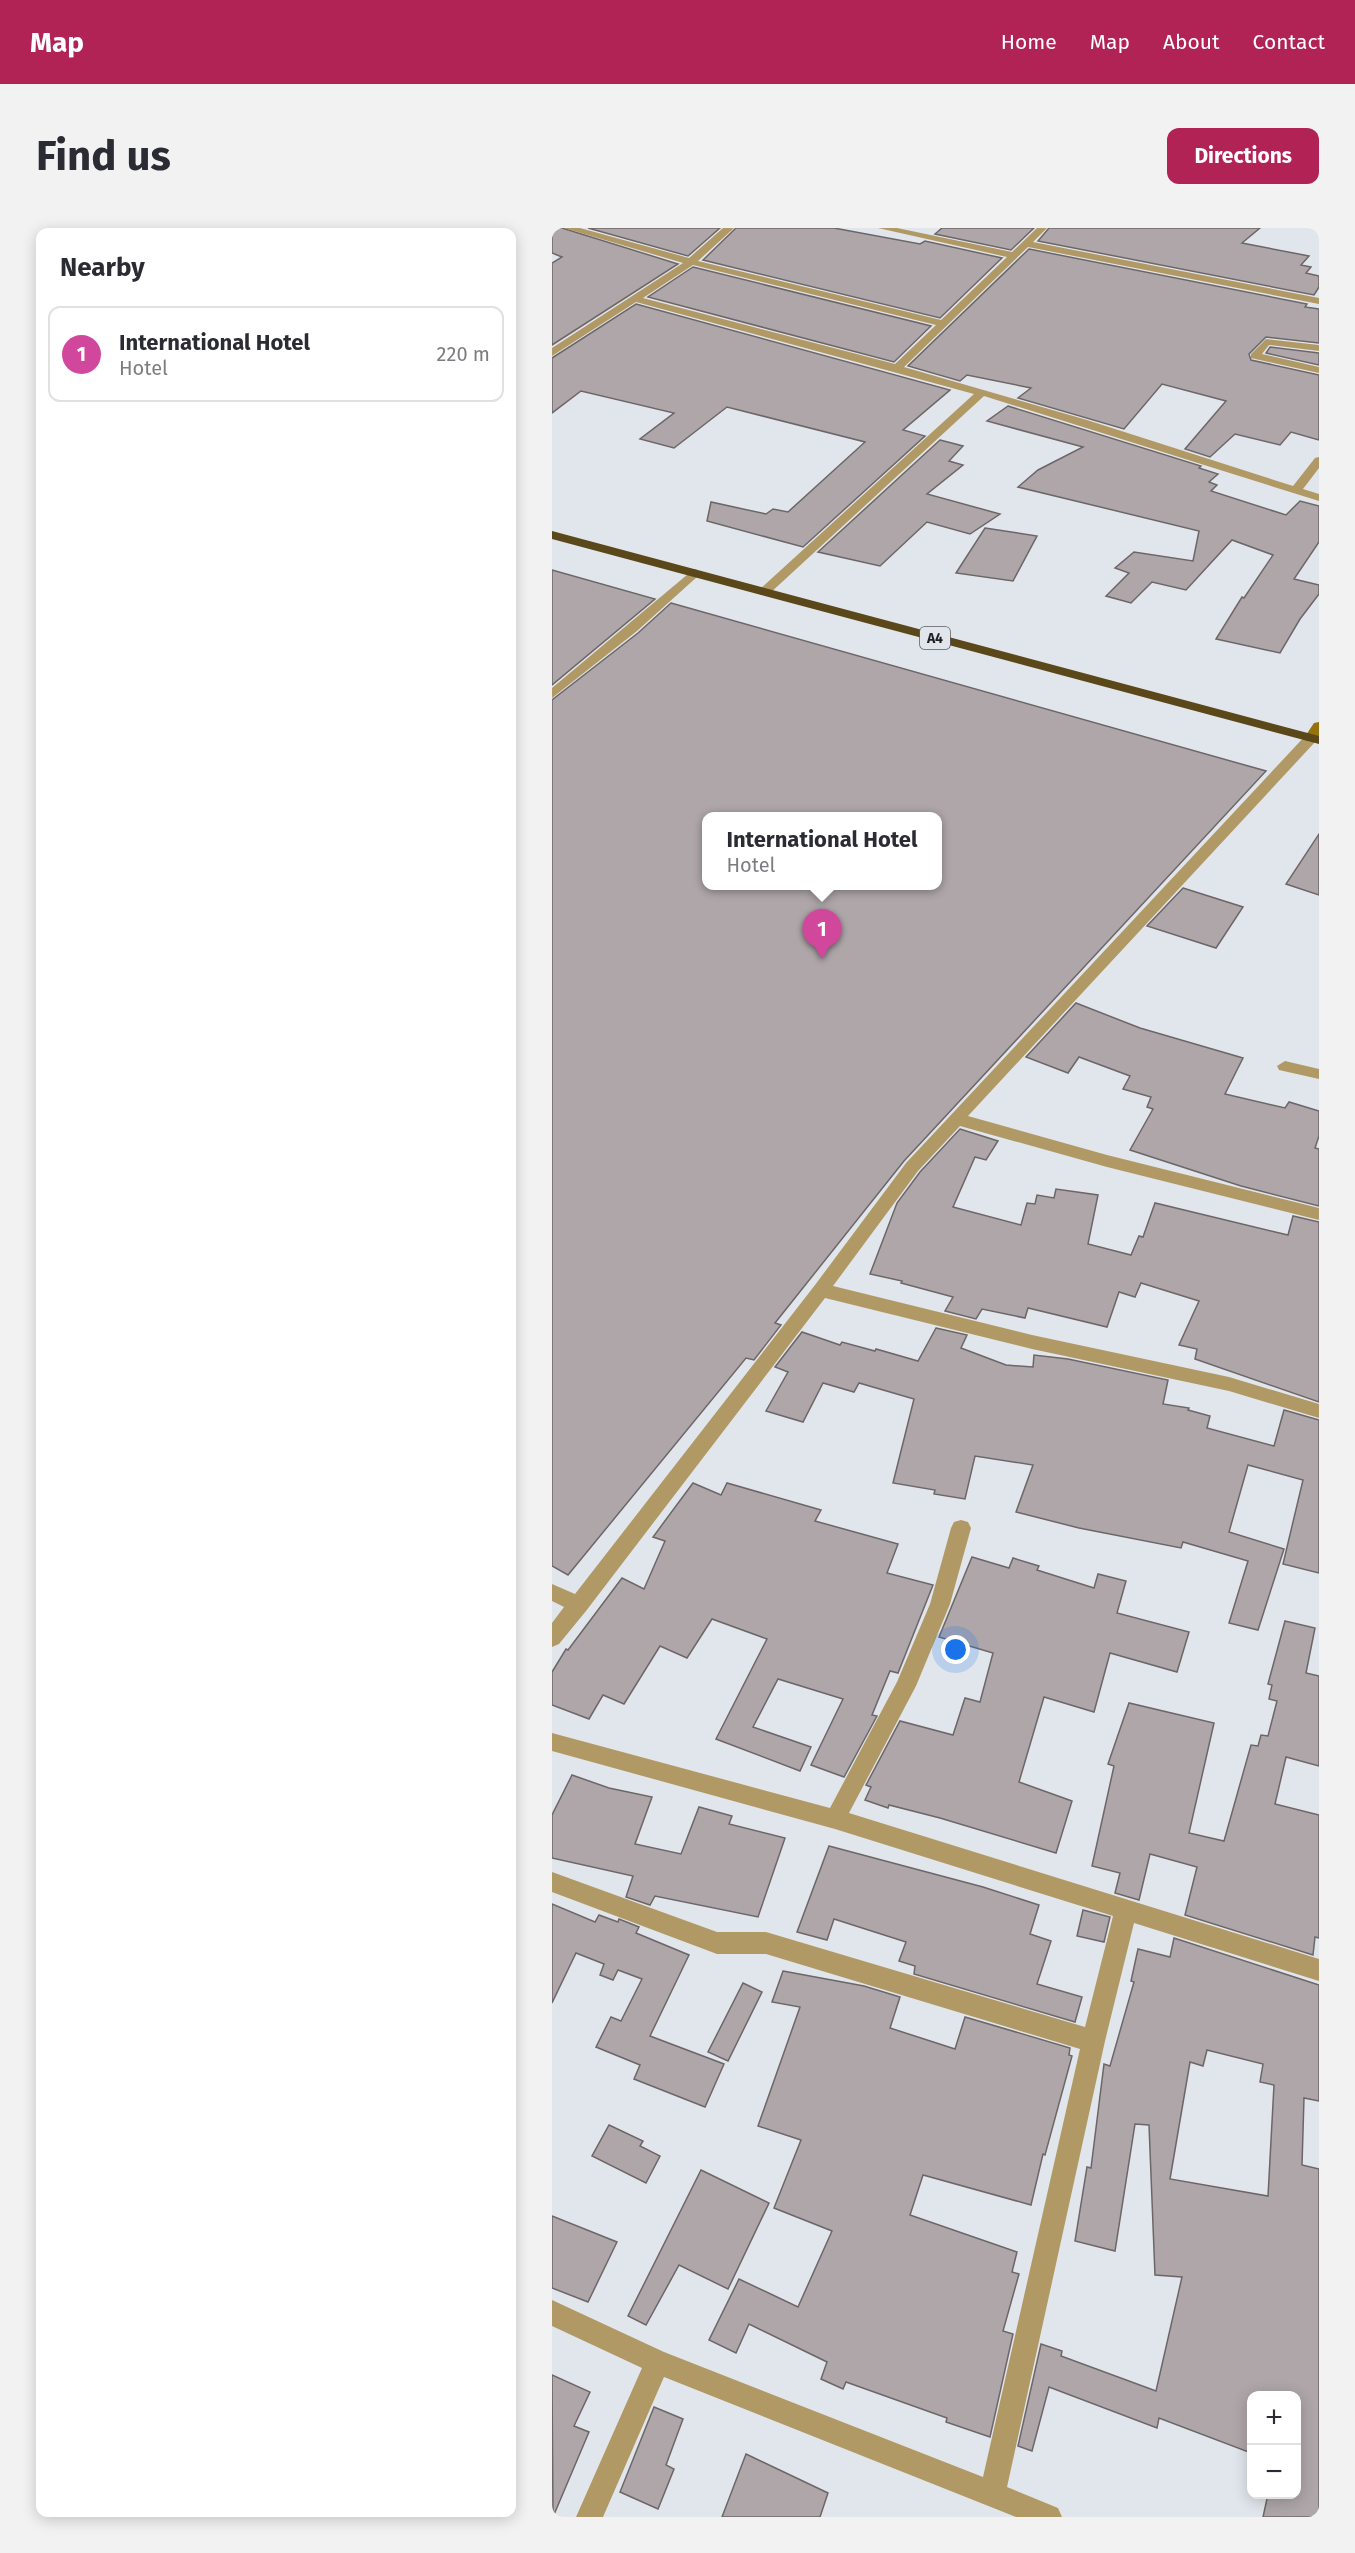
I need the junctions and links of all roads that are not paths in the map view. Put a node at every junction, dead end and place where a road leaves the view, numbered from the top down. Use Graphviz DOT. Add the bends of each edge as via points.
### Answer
graph roads {
  1 [pos="569,228"];
  2 [pos="729,228"];
  3 [pos="884,228"];
  4 [pos="1042,228"];
  5 [pos="1024,243"];
  6 [pos="1013,255"];
  7 [pos="691,262"];
  8 [pos="636,299"];
  9 [pos="1319,301"];
  10 [pos="942,323"];
  11 [pos="1319,348"];
  12 [pos="552,353"];
  13 [pos="897,368"];
  14 [pos="1319,370"];
  15 [pos="980,394"];
  16 [pos="1319,460"];
  17 [pos="1296,490"];
  18 [pos="1319,498"];
  19 [pos="552,535"];
  20 [pos="694,573"];
  21 [pos="764,592"];
  22 [pos="552,694"];
  23 [pos="1316,735"];
  24 [pos="1285,1066"];
  25 [pos="1319,1074"];
  26 [pos="957,1119"];
  27 [pos="1319,1214"];
  28 [pos="821,1290"];
  29 [pos="1319,1411"];
  30 [pos="962,1528"];
  31 [pos="552,1592"];
  32 [pos="579,1605"];
  33 [pos="552,1638"];
  34 [pos="552,1742"];
  35 [pos="834,1819"];
  36 [pos="552,1881"];
  37 [pos="1126,1910"];
  38 [pos="1319,1970"];
  39 [pos="1094,2041"];
  40 [pos="552,2313"];
  41 [pos="658,2362"];
  42 [pos="992,2494"];
  43 [pos="589,2517"];
  44 [pos="1049,2517"];
  1 -- 7 [label="street"];
  2 -- 7 [label="street"];
  3 -- 6 [label="street"];
  4 -- 5 [label="street"];
  5 -- 6 [label="street"];
  5 -- 9 [label="street"];
  6 -- 10 [label="street"];
  7 -- 8 [label="street"];
  7 -- 10 [label="street"];
  8 -- 12 [label="street"];
  8 -- 13 [label="street"];
  10 -- 13 [label="street"];
  11 -- 14 [label="street" via="1266,342 1255,356"];
  13 -- 15 [label="street"];
  15 -- 17 [label="street" via="1083,422"];
  15 -- 21 [label="street"];
  16 -- 17 [label="street"];
  17 -- 18 [label="street"];
  19 -- 20 [label="highway, A4"];
  20 -- 21 [label="highway, A4"];
  20 -- 22 [label="street"];
  21 -- 23 [label="highway, A4"];
  23 -- 26 [label="street"];
  24 -- 25 [label="street"];
  26 -- 27 [label="street"];
  26 -- 28 [label="street" via="912,1167"];
  28 -- 29 [label="street" via="1032,1342 1229,1384"];
  28 -- 32 [label="street"];
  30 -- 35 [label="street" via="940,1604 906,1686"];
  31 -- 32 [label="street"];
  32 -- 33 [label="street"];
  34 -- 35 [label="street"];
  35 -- 37 [label="street"];
  36 -- 39 [label="street" via="717,1943 765,1943"];
  37 -- 38 [label="street"];
  37 -- 39 [label="street"];
  39 -- 42 [label="street"];
  40 -- 41 [label="street"];
  41 -- 42 [label="street"];
  41 -- 43 [label="street"];
  42 -- 44 [label="street"];
}
